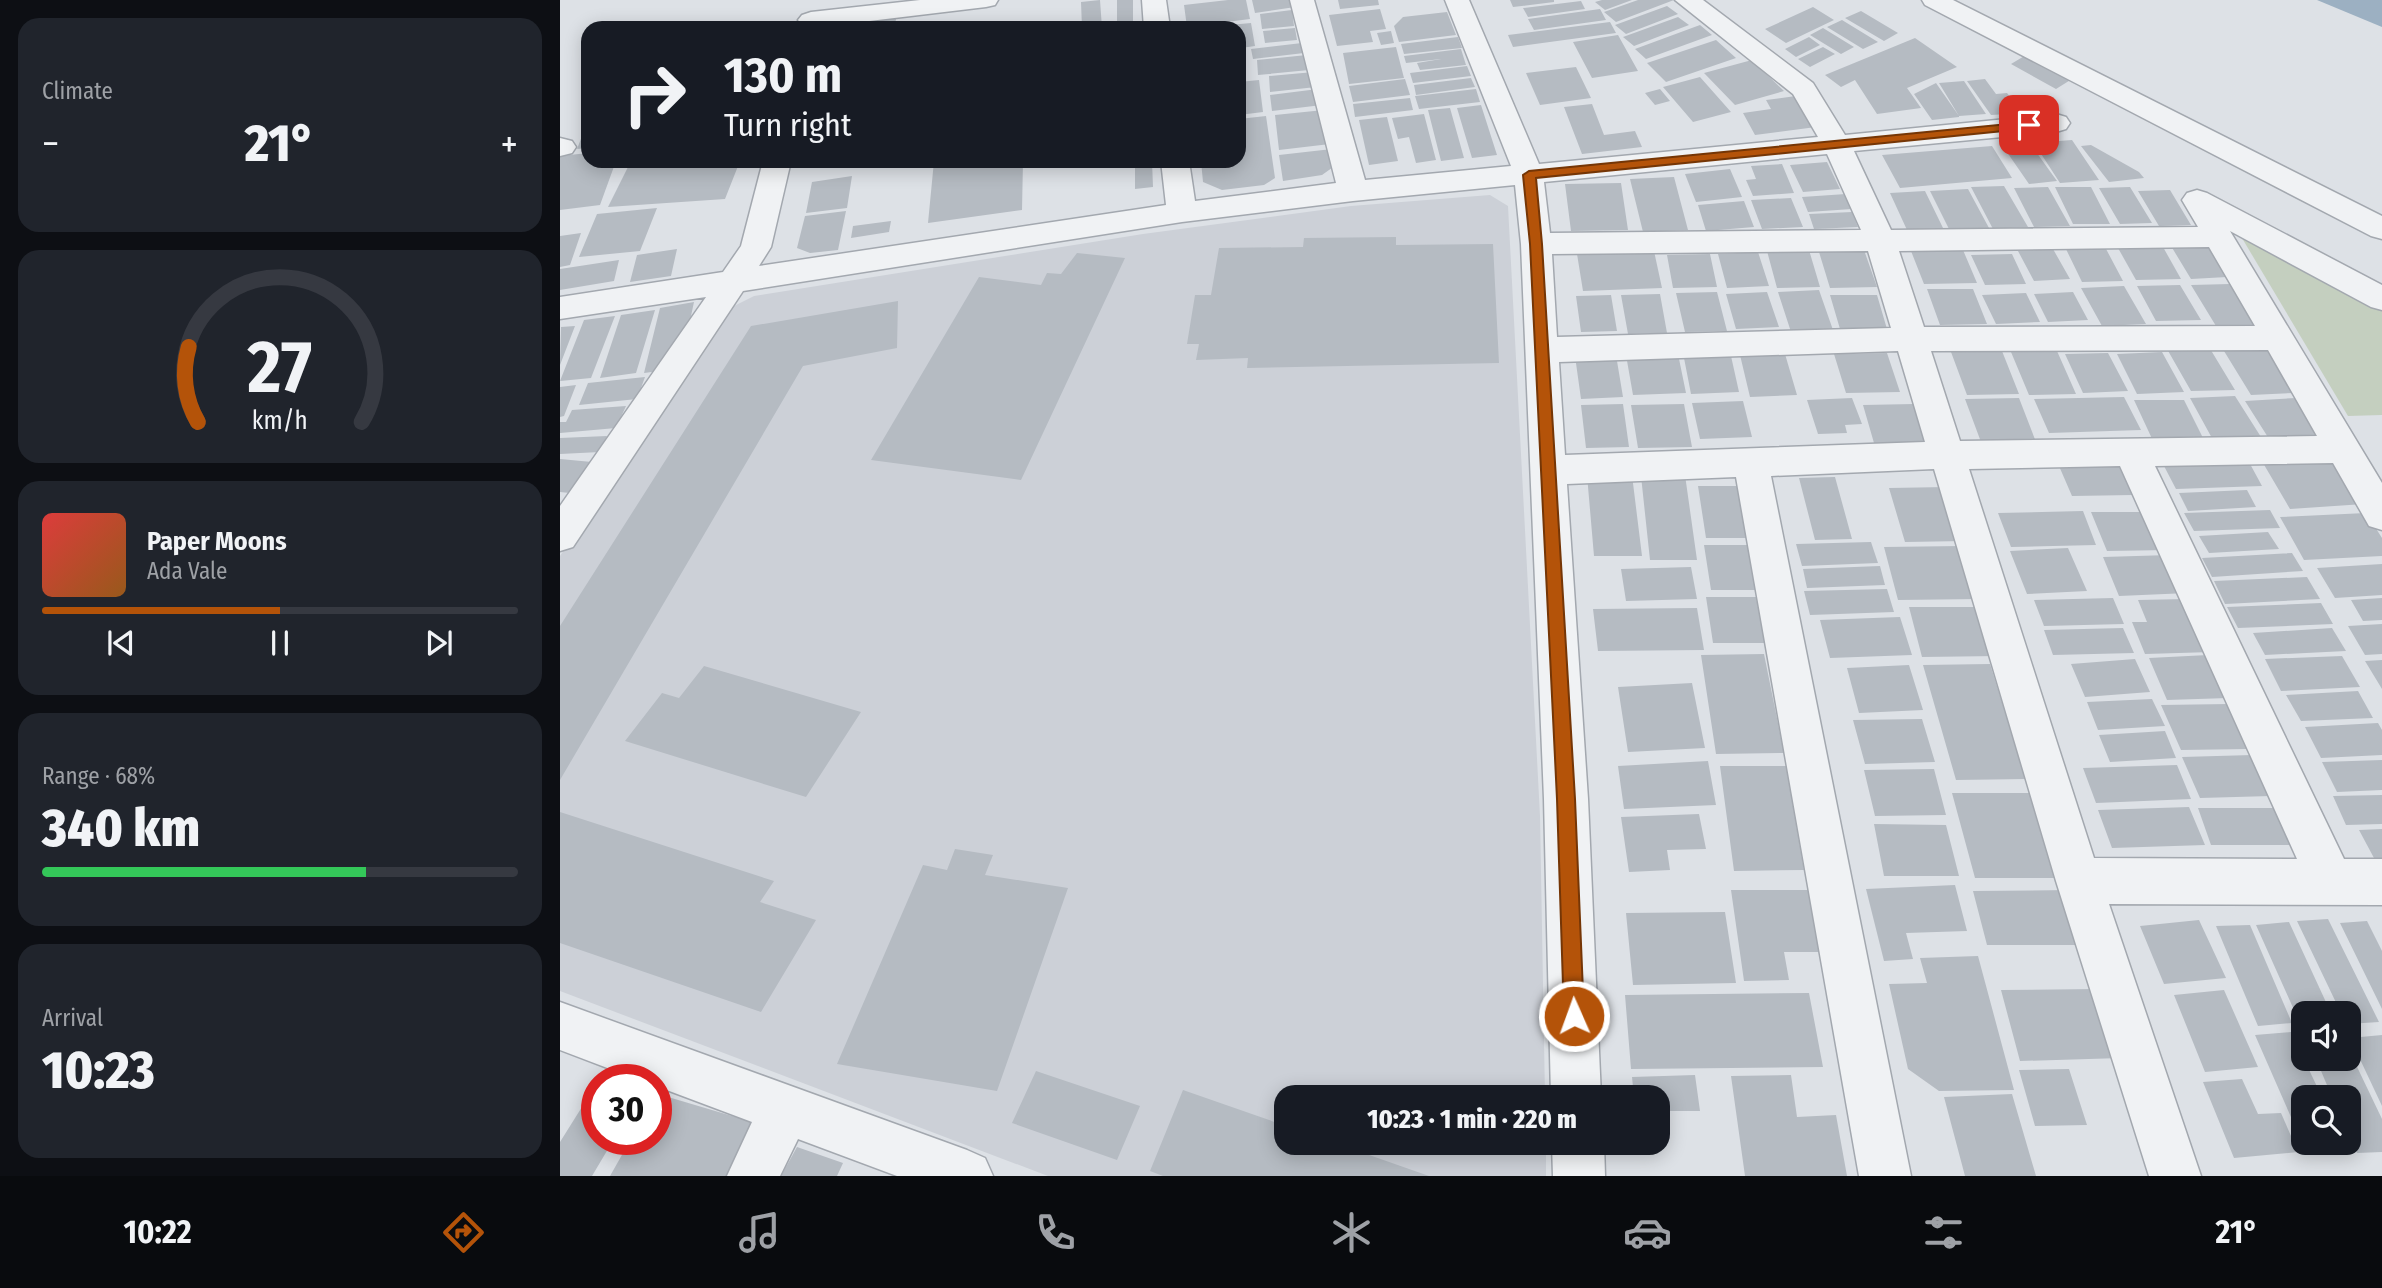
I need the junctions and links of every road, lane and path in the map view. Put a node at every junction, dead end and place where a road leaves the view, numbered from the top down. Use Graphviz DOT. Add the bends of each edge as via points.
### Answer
graph roads {
  1 [pos="986,0"];
  2 [pos="1154,0"];
  3 [pos="1302,0"];
  4 [pos="1457,0"];
  5 [pos="1687,0"];
  6 [pos="1934,0"];
  7 [pos="812,16"];
  8 [pos="1156,21"];
  9 [pos="2056,123"];
  10 [pos="1836,143"];
  11 [pos="775,168"];
  12 [pos="1176,168"];
  13 [pos="1529,175"];
  14 [pos="1353,191"];
  15 [pos="1182,212"];
  16 [pos="2382,229"];
  17 [pos="2219,237"];
  18 [pos="1881,242"];
  19 [pos="1536,244"];
  20 [pos="734,282"];
  21 [pos="2382,299"];
  22 [pos="560,308"];
  23 [pos="2278,338"];
  24 [pos="1911,339"];
  25 [pos="1541,349"];
  26 [pos="2343,449"];
  27 [pos="2131,452"];
  28 [pos="1947,455"];
  29 [pos="1751,463"];
  30 [pos="1548,470"];
  31 [pos="2382,515"];
  32 [pos="560,536"];
  33 [pos="2079,881"];
  34 [pos="2331,882"];
  35 [pos="2382,882"];
  36 [pos="560,1026"];
  37 [pos="1576,1085"];
  38 [pos="785,1110"];
  39 [pos="1578,1155"];
  40 [pos="753,1176"];
  41 [pos="967,1176"];
  42 [pos="1579,1176"];
  43 [pos="1885,1176"];
  44 [pos="2175,1176"];
  1 -- 7 [label="street"];
  2 -- 8 [label="street"];
  3 -- 14 [label="street"];
  4 -- 13 [label="street"];
  5 -- 10 [label="street" via="1803,89"];
  6 -- 16 [label="street"];
  9 -- 10 [label="street"];
  10 -- 13 [label="street"];
  10 -- 18 [label="street"];
  11 -- 20 [label="street" via="756,247"];
  12 -- 15 [label="street"];
  13 -- 14 [label="street"];
  13 -- 19 [label="street"];
  14 -- 15 [label="street"];
  15 -- 20 [label="street"];
  17 -- 18 [label="street"];
  17 -- 21 [label="street" via="2197,200"];
  17 -- 23 [label="street"];
  18 -- 19 [label="street"];
  18 -- 24 [label="street"];
  19 -- 25 [label="street"];
  20 -- 22 [label="street"];
  20 -- 32 [label="street"];
  23 -- 24 [label="street"];
  23 -- 26 [label="street"];
  24 -- 25 [label="street"];
  24 -- 28 [label="street"];
  25 -- 30 [label="street"];
  26 -- 27 [label="street"];
  26 -- 31 [label="street"];
  27 -- 28 [label="street"];
  27 -- 34 [label="street"];
  28 -- 29 [label="street"];
  28 -- 33 [label="street"];
  29 -- 30 [label="street"];
  29 -- 43 [label="street"];
  30 -- 37 [label="street"];
  33 -- 34 [label="street"];
  33 -- 44 [label="street"];
  34 -- 35 [label="street"];
  36 -- 38 [label="street"];
  38 -- 40 [label="street"];
  38 -- 41 [label="street"];
  39 -- 42 [label="street"];
}
